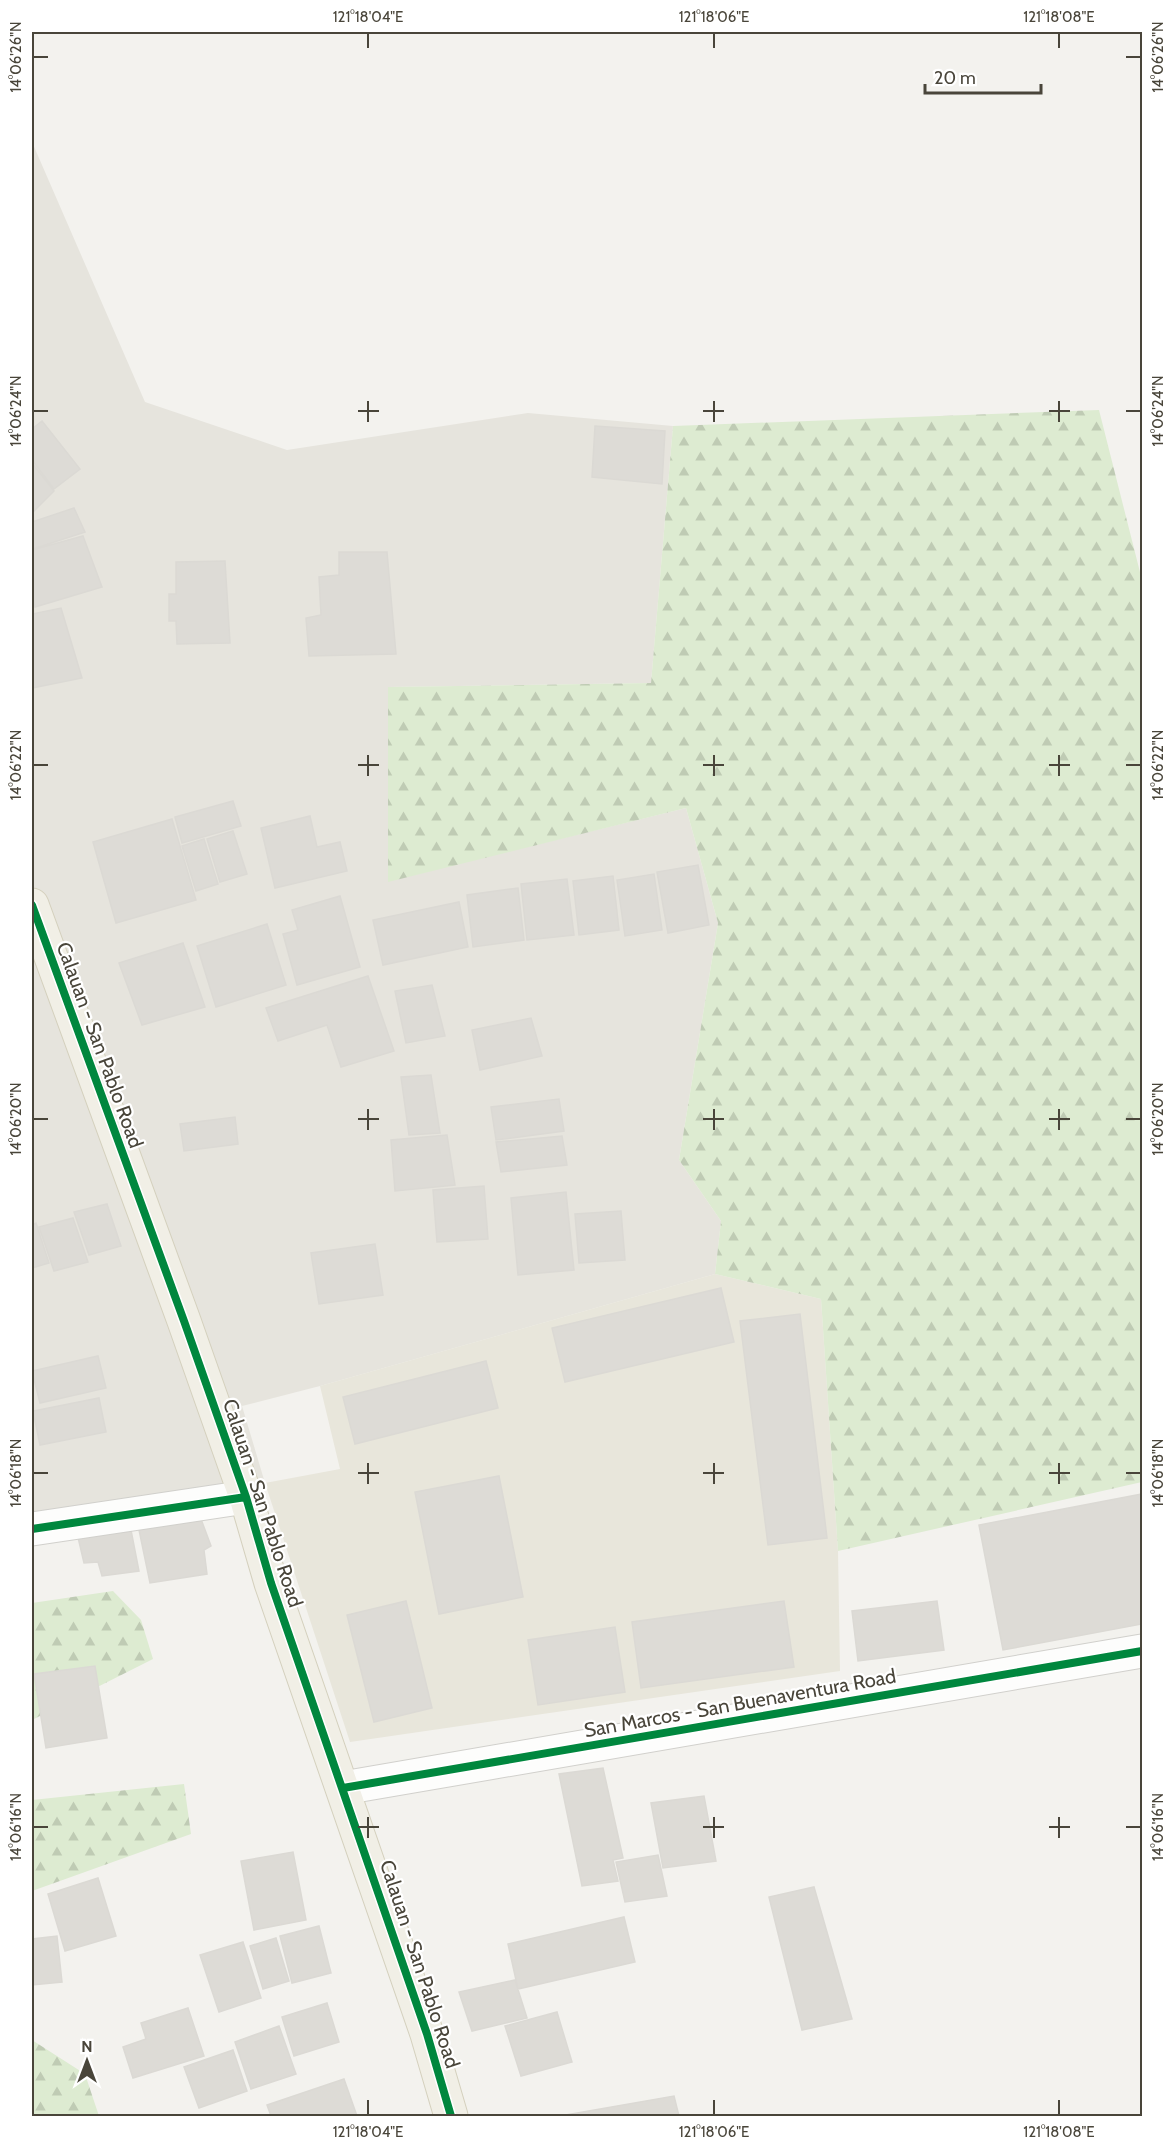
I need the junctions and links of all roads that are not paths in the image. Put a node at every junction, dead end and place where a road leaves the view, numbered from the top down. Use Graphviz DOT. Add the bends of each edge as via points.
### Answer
graph roads {
  1 [pos="32,905"];
  2 [pos="246,1497"];
  3 [pos="32,1529"];
  4 [pos="1143,1651"];
  5 [pos="344,1788"];
  6 [pos="451,2116"];
  1 -- 2 [label="main road, Calauan - San Pablo Road"];
  2 -- 3 [label="street"];
  2 -- 5 [label="main road, Calauan - San Pablo Road" via="271,1583"];
  4 -- 5 [label="street, San Marcos - San Buenaventura Road"];
  5 -- 6 [label="main road, Calauan - San Pablo Road"];
}
